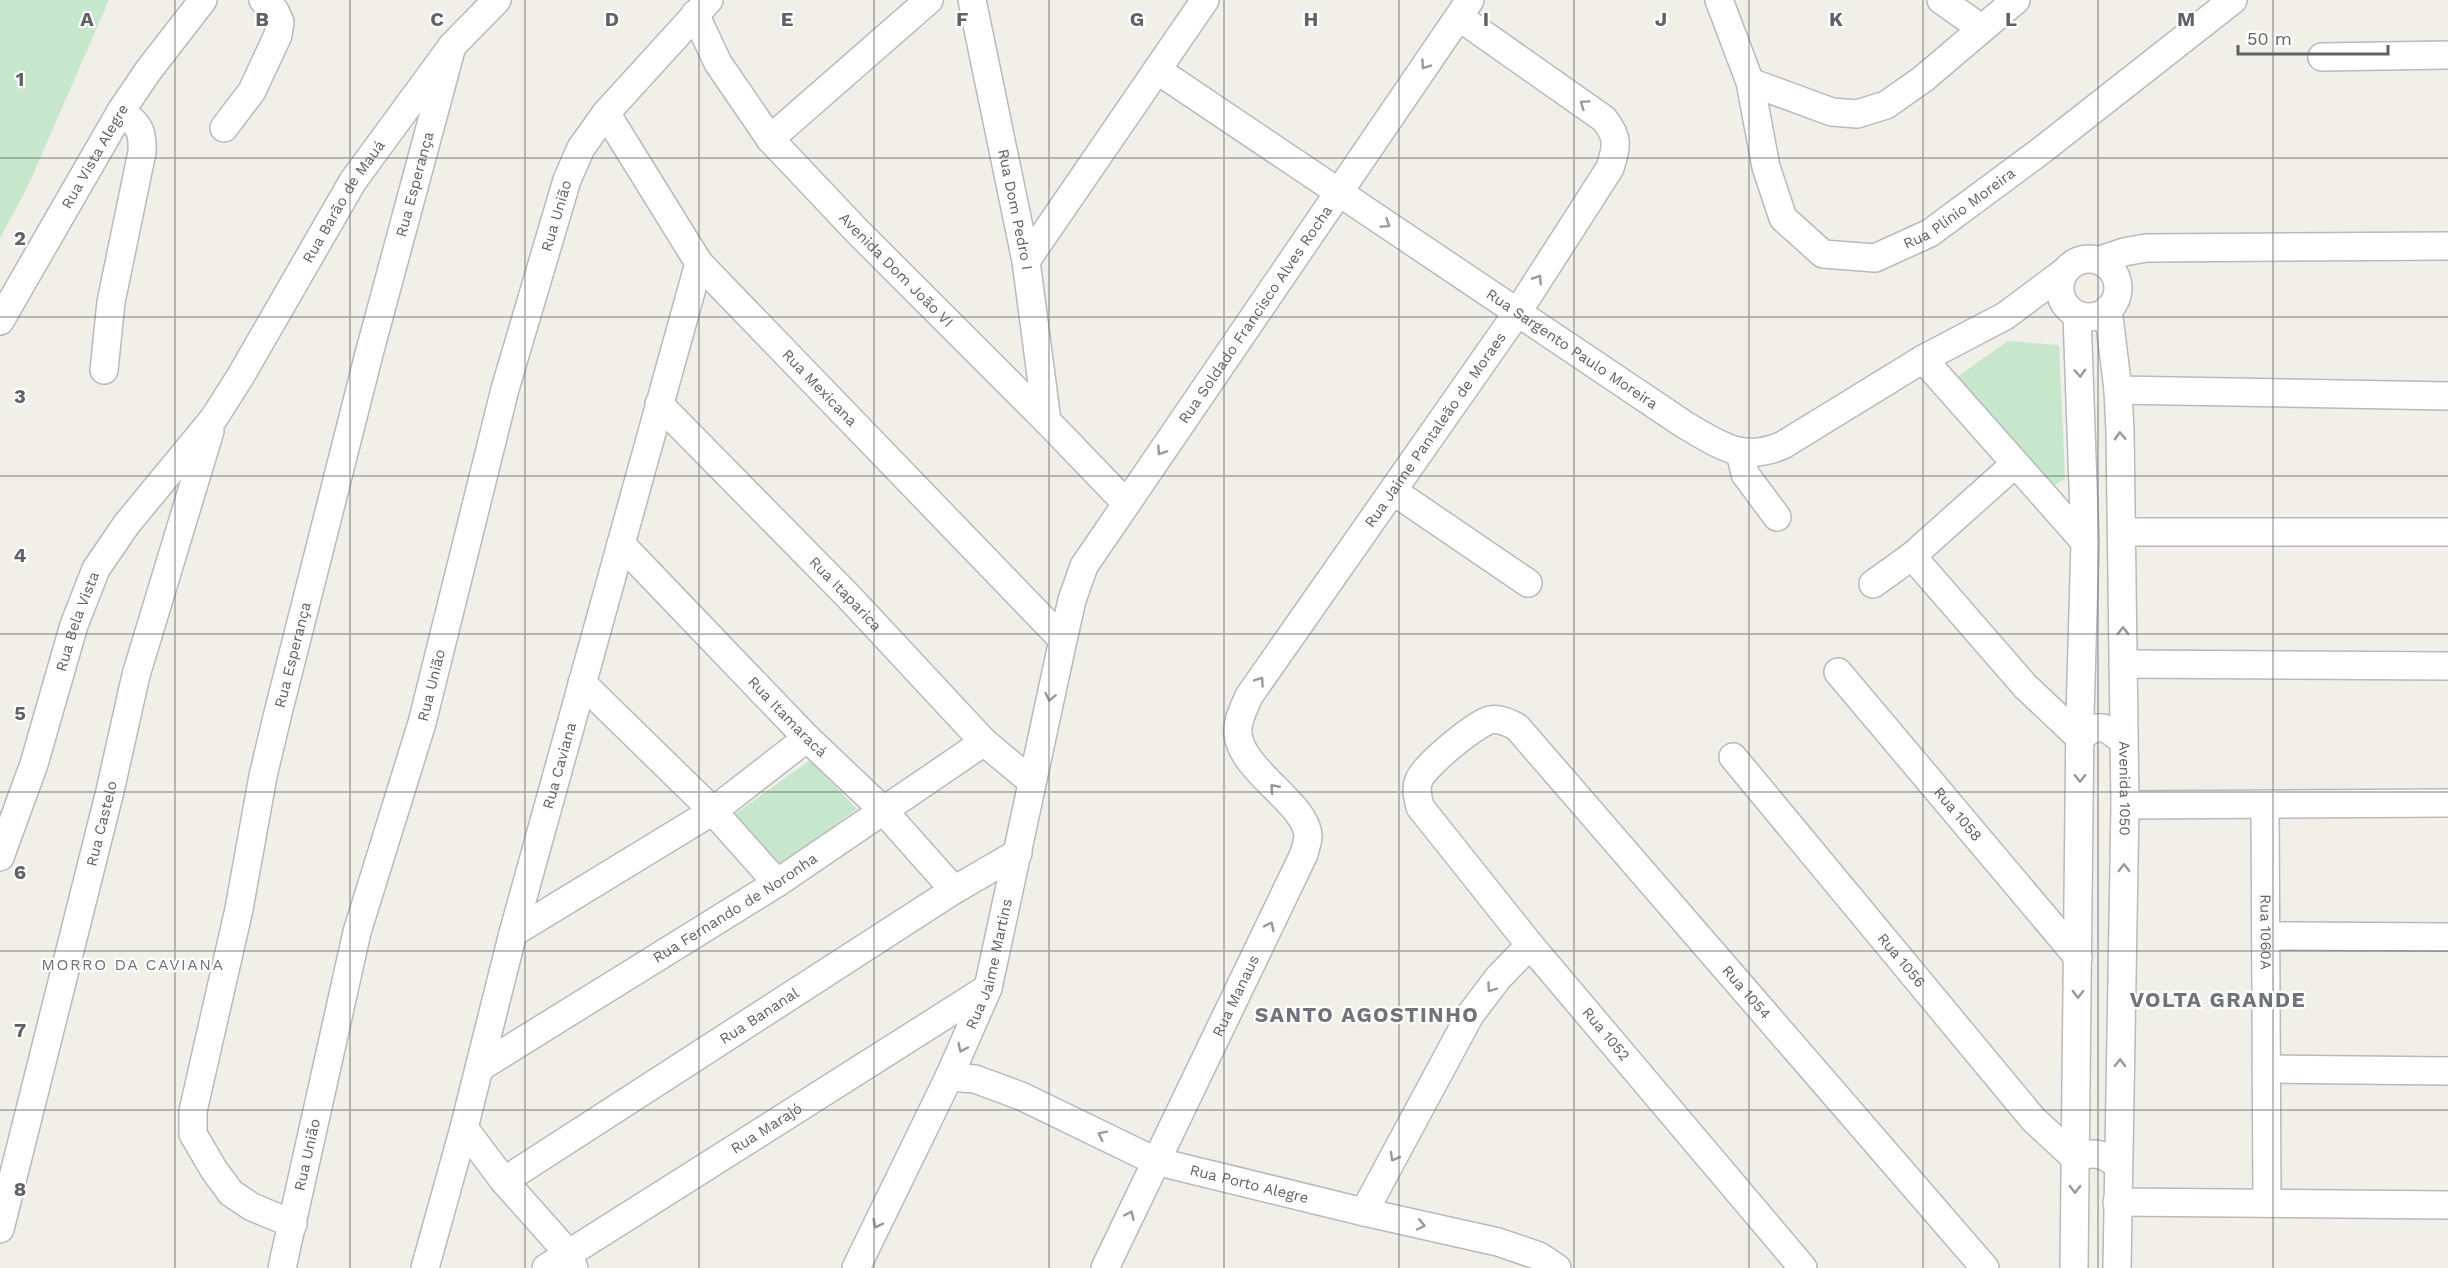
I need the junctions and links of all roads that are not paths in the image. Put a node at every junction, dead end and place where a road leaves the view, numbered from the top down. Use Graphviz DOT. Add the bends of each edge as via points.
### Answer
graph roads {
  1 [pos="203,0"];
  2 [pos="263,0"];
  3 [pos="497,0"];
  4 [pos="929,0"];
  5 [pos="972,0"];
  6 [pos="1205,0"];
  7 [pos="1719,0"];
  8 [pos="1941,0"];
  9 [pos="2016,0"];
  10 [pos="2234,0"];
  11 [pos="702,7"];
  12 [pos="1464,9"];
  13 [pos="1981,28"];
  14 [pos="452,46"];
  15 [pos="2448,55"];
  16 [pos="2322,57"];
  17 [pos="1158,70"];
  18 [pos="1749,82"];
  19 [pos="121,111"];
  20 [pos="606,112"];
  21 [pos="224,128"];
  22 [pos="770,139"];
  23 [pos="1338,192"];
  24 [pos="2448,246"];
  25 [pos="1026,261"];
  26 [pos="699,263"];
  27 [pos="2108,269"];
  28 [pos="2064,272"];
  29 [pos="2109,309"];
  30 [pos="2073,312"];
  31 [pos="1517,313"];
  32 [pos="2005,316"];
  33 [pos="0,321"];
  34 [pos="1923,359"];
  35 [pos="104,370"];
  36 [pos="2118,390"];
  37 [pos="2448,396"];
  38 [pos="659,404"];
  39 [pos="214,418"];
  40 [pos="1047,421"];
  41 [pos="1740,452"];
  42 [pos="2015,464"];
  43 [pos="1393,491"];
  44 [pos="1126,503"];
  45 [pos="1777,517"];
  46 [pos="2122,532"];
  47 [pos="2448,532"];
  48 [pos="2085,542"];
  49 [pos="621,544"];
  50 [pos="1912,556"];
  51 [pos="1528,583"];
  52 [pos="1873,584"];
  53 [pos="1063,640"];
  54 [pos="2123,664"];
  55 [pos="2448,666"];
  56 [pos="1838,672"];
  57 [pos="582,682"];
  58 [pos="2081,690"];
  59 [pos="2124,691"];
  60 [pos="1502,720"];
  61 [pos="1237,734"];
  62 [pos="807,738"];
  63 [pos="2080,738"];
  64 [pos="984,742"];
  65 [pos="2124,742"];
  66 [pos="1733,757"];
  67 [pos="1032,781"];
  68 [pos="2448,803"];
  69 [pos="2265,804"];
  70 [pos="2125,805"];
  71 [pos="882,809"];
  72 [pos="713,811"];
  73 [pos="1018,853"];
  74 [pos="0,857"];
  75 [pos="777,883"];
  76 [pos="954,890"];
  77 [pos="513,933"];
  78 [pos="2268,936"];
  79 [pos="2448,937"];
  80 [pos="1530,945"];
  81 [pos="2078,957"];
  82 [pos="988,988"];
  83 [pos="480,1068"];
  84 [pos="2268,1069"];
  85 [pos="2448,1071"];
  86 [pos="949,1077"];
  87 [pos="2119,1110"];
  88 [pos="2077,1112"];
  89 [pos="464,1128"];
  90 [pos="2075,1158"];
  91 [pos="1155,1161"];
  92 [pos="2118,1165"];
  93 [pos="504,1181"];
  94 [pos="2117,1202"];
  95 [pos="2267,1203"];
  96 [pos="2448,1205"];
  97 [pos="1364,1212"];
  98 [pos="293,1224"];
  99 [pos="0,1229"];
  100 [pos="563,1263"];
  101 [pos="282,1268"];
  102 [pos="424,1268"];
  103 [pos="856,1268"];
  104 [pos="1105,1268"];
  105 [pos="1557,1268"];
  106 [pos="1803,1268"];
  107 [pos="1985,1268"];
  108 [pos="2074,1268"];
  109 [pos="2117,1268"];
  1 -- 19 [label="street, Rua Vista Alegre"];
  2 -- 21 [label="street" via="280,22 278,35 252,91"];
  3 -- 14 [label="street, Rua Barão de Mauá"];
  4 -- 22 [label="street"];
  5 -- 25 [label="street, Rua Dom Pedro I"];
  6 -- 17 [label="street"];
  7 -- 18 [label="street, Rua Plínio Moreira"];
  8 -- 13 [label="street"];
  9 -- 13 [label="street"];
  10 -- 18 [label="street, Rua Plínio Moreira" via="1930,233 1875,258 1823,254 1783,218 1766,167"];
  11 -- 20 [label="street, Rua União"];
  11 -- 22 [label="street, Avenida Dom João VI" via="718,63"];
  12 -- 23 [label="street, Rua Soldado Francisco Alves Rocha, one-way"];
  31 -- 12 [label="street, Rua Jaime Pantaleão de Moraes, one-way" via="1610,168 1616,148 1615,132 1604,118"];
  13 -- 18 [label="street" via="1887,105 1857,114 1832,112"];
  14 -- 39 [label="street, Rua Barão de Mauá" via="353,181"];
  14 -- 98 [label="street, Rua Esperança" via="268,755 239,909 193,1111 197,1142 231,1193 252,1207"];
  15 -- 16 [label="street"];
  17 -- 23 [label="street, Rua Sargento Paulo Moreira"];
  17 -- 25 [label="street"];
  19 -- 33 [label="street, Rua Vista Alegre"];
  19 -- 35 [label="street" via="137,124 142,152 111,302"];
  20 -- 26 [label="street, Rua Mexicana"];
  20 -- 98 [label="street, Rua União" via="581,148 567,180 505,389 422,723 357,932"];
  22 -- 40 [label="street, Avenida Dom João VI"];
  23 -- 31 [label="street, Rua Sargento Paulo Moreira, one-way"];
  23 -- 44 [label="street, Rua Soldado Francisco Alves Rocha, one-way"];
  24 -- 27 [label="street" via="2146,248 2124,252"];
  25 -- 40 [label="street, Rua Dom Pedro I"];
  26 -- 38 [label="street, Rua Caviana"];
  26 -- 53 [label="street, Rua Mexicana"];
  27 -- 28 [label="street" via="2084,258"];
  27 -- 29 [label="street" via="2117,295"];
  28 -- 30 [label="street" via="2060,291"];
  28 -- 32 [label="street, Rua Sargento Paulo Moreira"];
  29 -- 30 [label="street" via="2094,317"];
  29 -- 36 [label="street, Avenida 1050"];
  30 -- 32 [label="street, Rua Sargento Paulo Moreira"];
  30 -- 48 [label="street, one-way"];
  31 -- 41 [label="street, Rua Sargento Paulo Moreira" via="1685,425"];
  31 -- 43 [label="street, Rua Jaime Pantaleão de Moraes"];
  32 -- 34 [label="street, Rua Sargento Paulo Moreira"];
  34 -- 41 [label="street, Rua Sargento Paulo Moreira" via="1783,445 1767,452"];
  34 -- 42 [label="street"];
  36 -- 37 [label="street"];
  46 -- 36 [label="street, Avenida 1050, one-way"];
  38 -- 49 [label="street, Rua Caviana"];
  38 -- 64 [label="street, Rua Itaparica" via="849,597"];
  39 -- 74 [label="street, Rua Bela Vista" via="126,525 96,569 74,625 34,764"];
  39 -- 99 [label="street, Rua Castelo" via="136,675"];
  40 -- 44 [label="street, Avenida Dom João VI"];
  41 -- 45 [label="street" via="1745,474"];
  42 -- 48 [label="street"];
  42 -- 50 [label="street"];
  43 -- 51 [label="street"];
  61 -- 43 [label="street, Rua Jaime Pantaleão de Moraes, one-way" via="1249,696"];
  44 -- 53 [label="street, Rua Soldado Francisco Alves Rocha" via="1084,566"];
  46 -- 47 [label="street"];
  54 -- 46 [label="street, Avenida 1050, one-way"];
  48 -- 58 [label="street"];
  49 -- 57 [label="street, Rua Caviana"];
  49 -- 62 [label="street, Rua Itamaracá"];
  50 -- 52 [label="street"];
  50 -- 63 [label="street" via="2025,686"];
  53 -- 67 [label="street, Rua Jaime Martins, one-way"];
  54 -- 55 [label="street"];
  54 -- 59 [label="street, Avenida 1050"];
  56 -- 81 [label="street, Rua 1058"];
  57 -- 72 [label="street"];
  57 -- 77 [label="street, Rua Caviana"];
  58 -- 59 [label="street" via="2097,701 2106,701"];
  58 -- 63 [label="street"];
  59 -- 65 [label="street, Avenida 1050"];
  60 -- 80 [label="street, Rua 1052" via="1478,726 1424,770 1416,794 1420,807"];
  60 -- 107 [label="street, Rua 1054" via="1517,727"];
  91 -- 61 [label="street, Rua Manaus, one-way" via="1304,854 1308,835 1300,817 1243,753"];
  62 -- 71 [label="street, Rua Itamaracá"];
  62 -- 72 [label="street"];
  63 -- 65 [label="street" via="2103,727"];
  63 -- 81 [label="street, one-way"];
  64 -- 67 [label="street, Rua Itaparica"];
  64 -- 71 [label="street, Rua Fernando de Noronha"];
  65 -- 70 [label="street, Avenida 1050"];
  66 -- 90 [label="street, Rua 1056" via="2015,1098"];
  67 -- 73 [label="street, Rua Jaime Martins"];
  68 -- 69 [label="street"];
  69 -- 70 [label="street"];
  69 -- 78 [label="street, Rua 1060A"];
  87 -- 70 [label="street, Avenida 1050, one-way"];
  71 -- 75 [label="street, Rua Fernando de Noronha"];
  71 -- 76 [label="street, Rua Itamaracá"];
  72 -- 75 [label="street"];
  72 -- 77 [label="street"];
  73 -- 76 [label="street, Rua Bananal"];
  73 -- 82 [label="street, Rua Jaime Martins"];
  75 -- 83 [label="street, Rua Fernando de Noronha"];
  76 -- 93 [label="street, Rua Bananal"];
  77 -- 83 [label="street, Rua Caviana"];
  78 -- 79 [label="street"];
  78 -- 84 [label="street, Rua 1060A"];
  80 -- 97 [label="street, one-way" via="1470,1015"];
  80 -- 106 [label="street, Rua 1052"];
  81 -- 88 [label="street, one-way"];
  82 -- 86 [label="street, Rua Jaime Martins, one-way"];
  82 -- 100 [label="street, Rua Marajó"];
  83 -- 89 [label="street, Rua Caviana"];
  84 -- 85 [label="street"];
  84 -- 95 [label="street, Rua 1060A"];
  91 -- 86 [label="street, Rua Porto Alegre, one-way" via="1012,1092 975,1079"];
  86 -- 103 [label="street, Rua Jaime Martins, one-way"];
  87 -- 88 [label="street" via="2100,1120"];
  87 -- 92 [label="street, Avenida 1050"];
  88 -- 90 [label="street"];
  89 -- 93 [label="street"];
  89 -- 102 [label="street, Rua Caviana"];
  90 -- 92 [label="street" via="2097,1153"];
  90 -- 108 [label="street, one-way"];
  91 -- 97 [label="street, Rua Porto Alegre"];
  104 -- 91 [label="street, Rua Manaus, one-way"];
  92 -- 94 [label="street, Avenida 1050"];
  93 -- 100 [label="street"];
  94 -- 95 [label="street"];
  94 -- 109 [label="street, Avenida 1050"];
  95 -- 96 [label="street"];
  97 -- 105 [label="street, Rua Porto Alegre, one-way" via="1498,1242 1539,1256"];
  98 -- 101 [label="street, Rua União"];
}
